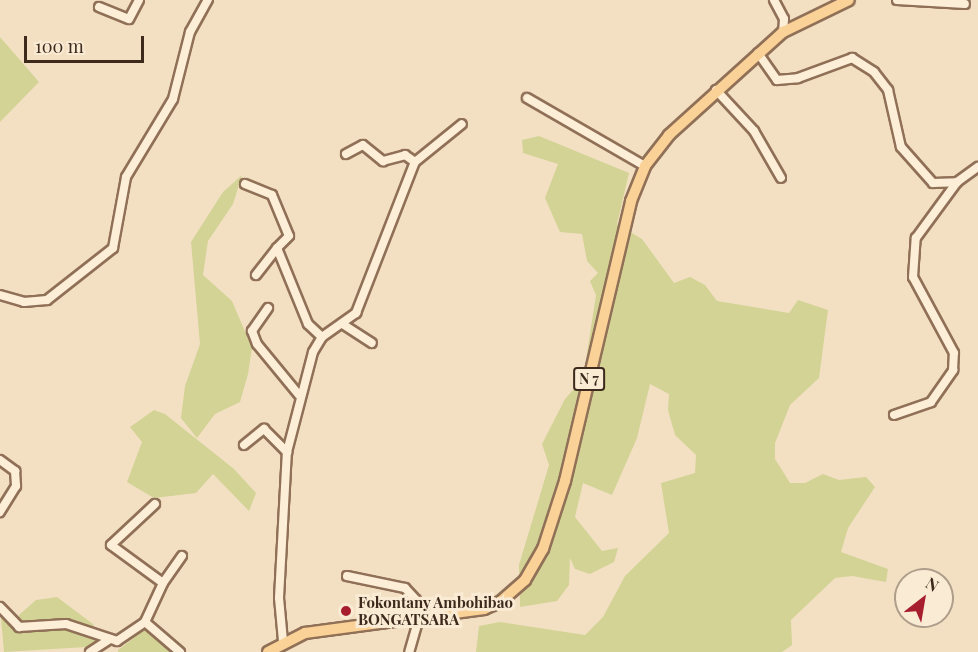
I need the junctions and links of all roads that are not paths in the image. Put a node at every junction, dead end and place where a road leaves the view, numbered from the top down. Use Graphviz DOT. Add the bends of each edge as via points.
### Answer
graph roads {
  1 [pos="139,0"];
  2 [pos="208,0"];
  3 [pos="774,0"];
  4 [pos="849,0"];
  5 [pos="897,0"];
  6 [pos="965,4"];
  7 [pos="99,7"];
  8 [pos="783,32"];
  9 [pos="758,53"];
  10 [pos="716,90"];
  11 [pos="527,98"];
  12 [pos="462,124"];
  13 [pos="346,154"];
  14 [pos="415,162"];
  15 [pos="645,166"];
  16 [pos="978,167"];
  17 [pos="781,178"];
  18 [pos="957,182"];
  19 [pos="245,184"];
  20 [pos="277,248"];
  21 [pos="256,275"];
  22 [pos="0,294"];
  23 [pos="268,308"];
  24 [pos="344,325"];
  25 [pos="322,337"];
  26 [pos="372,343"];
  27 [pos="298,395"];
  28 [pos="894,415"];
  29 [pos="244,445"];
  30 [pos="287,452"];
  31 [pos="0,460"];
  32 [pos="155,504"];
  33 [pos="0,512"];
  34 [pos="182,555"];
  35 [pos="347,576"];
  36 [pos="163,582"];
  37 [pos="0,607"];
  38 [pos="419,618"];
  39 [pos="145,622"];
  40 [pos="110,639"];
  41 [pos="283,641"];
  42 [pos="90,652"];
  43 [pos="180,652"];
  44 [pos="268,652"];
  45 [pos="409,652"];
  1 -- 7 [label="street" via="129,19"];
  2 -- 22 [label="street" via="190,32 173,99 126,177 112,248 46,300 24,302"];
  3 -- 8 [label="street" via="784,19"];
  4 -- 8 [label="main road, N 7"];
  5 -- 6 [label="street"];
  8 -- 9 [label="main road, N 7"];
  9 -- 10 [label="main road, N 7"];
  9 -- 18 [label="street" via="777,80 798,78 852,58 874,72 888,90 901,147 933,183"];
  10 -- 15 [label="main road, N 7"];
  10 -- 17 [label="street" via="754,131"];
  11 -- 15 [label="street"];
  12 -- 14 [label="street"];
  13 -- 14 [label="street" via="363,145 383,161 405,155"];
  14 -- 24 [label="street" via="356,313"];
  15 -- 38 [label="main road, N 7" via="631,201 565,481 543,549 525,580 500,602 465,614"];
  16 -- 18 [label="street"];
  18 -- 28 [label="street" via="916,238 913,277 954,353 953,370 931,402"];
  19 -- 20 [label="street" via="272,195 289,236"];
  20 -- 21 [label="street"];
  20 -- 25 [label="street" via="308,324"];
  23 -- 27 [label="street" via="252,331 257,345"];
  24 -- 25 [label="street"];
  24 -- 26 [label="street"];
  25 -- 27 [label="street"];
  27 -- 30 [label="street"];
  29 -- 30 [label="street" via="264,429"];
  30 -- 41 [label="street" via="279,598"];
  31 -- 33 [label="street" via="15,471 16,486"];
  32 -- 36 [label="street" via="111,545"];
  34 -- 36 [label="street"];
  35 -- 38 [label="street" via="405,588 416,600"];
  36 -- 39 [label="street"];
  37 -- 40 [label="street" via="19,627 66,624"];
  38 -- 41 [label="main road, N 7" via="331,628"];
  38 -- 45 [label="street"];
  39 -- 40 [label="street" via="123,640"];
  39 -- 43 [label="street"];
  40 -- 42 [label="street"];
  41 -- 44 [label="main road, N 7"];
}
